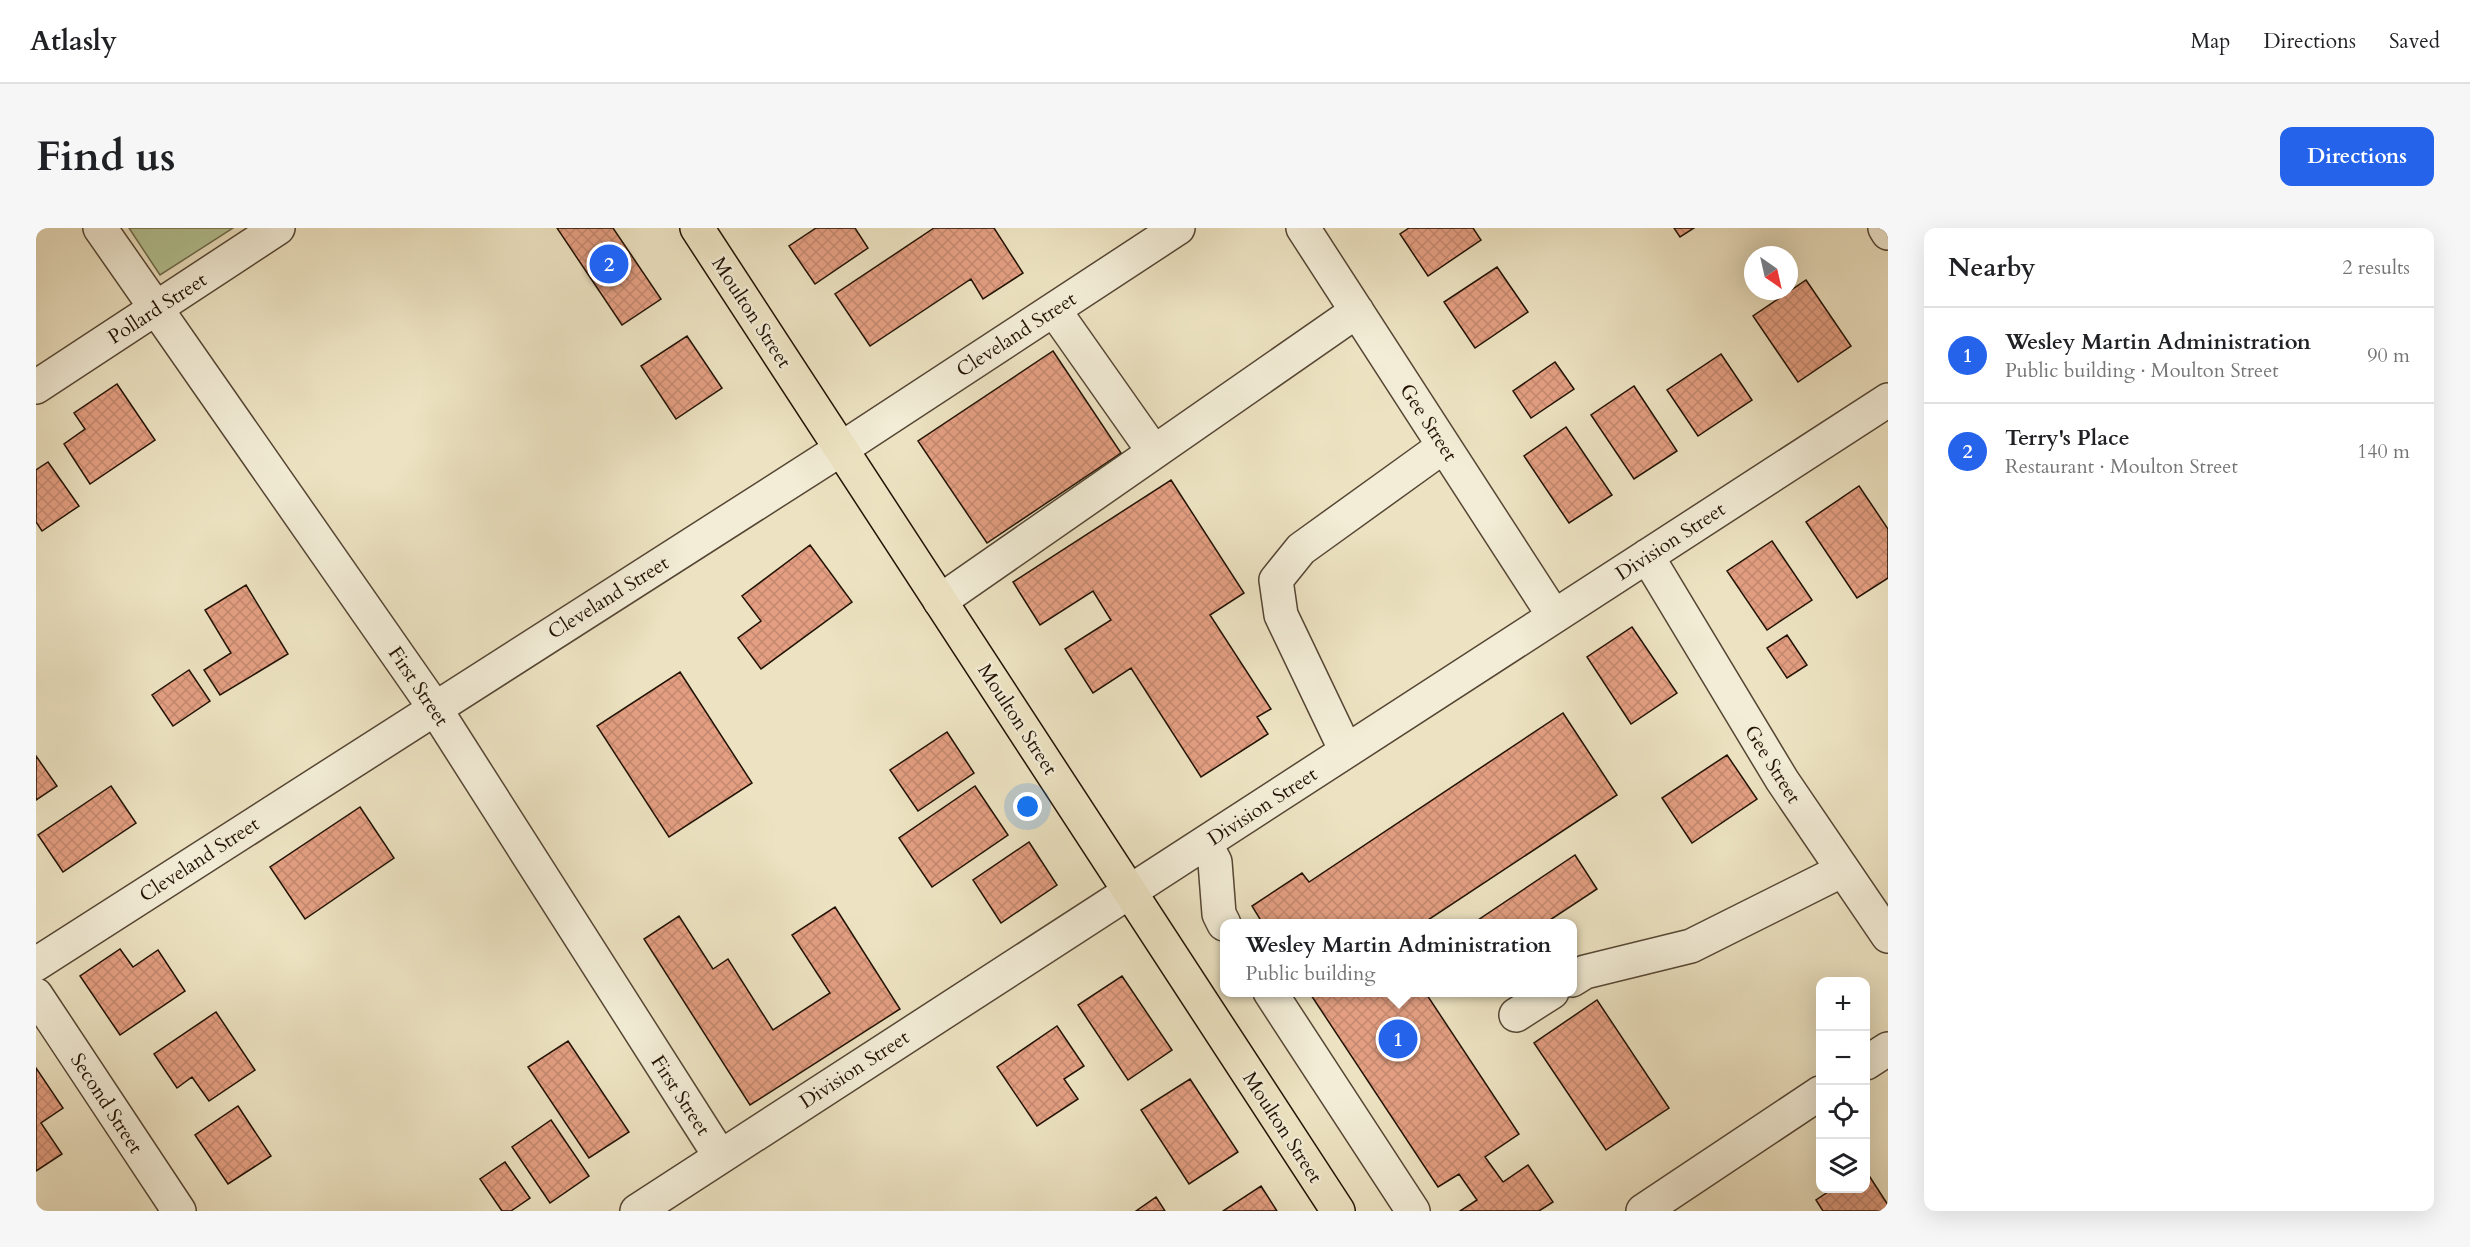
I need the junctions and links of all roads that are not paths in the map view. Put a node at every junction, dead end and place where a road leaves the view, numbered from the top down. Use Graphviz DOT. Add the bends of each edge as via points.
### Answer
graph roads {
  1 [pos="100,228"];
  2 [pos="278,228"];
  3 [pos="698,228"];
  4 [pos="1178,228"];
  5 [pos="1303,228"];
  6 [pos="1885,228"];
  7 [pos="1888,232"];
  8 [pos="155,309"];
  9 [pos="1054,310"];
  10 [pos="1357,311"];
  11 [pos="36,387"];
  12 [pos="1888,400"];
  13 [pos="1444,446"];
  14 [pos="841,449"];
  15 [pos="1154,452"];
  16 [pos="1647,556"];
  17 [pos="940,601"];
  18 [pos="1554,616"];
  19 [pos="434,707"];
  20 [pos="1346,751"];
  21 [pos="1205,843"];
  22 [pos="1843,870"];
  23 [pos="1130,891"];
  24 [pos="1221,919"];
  25 [pos="1888,936"];
  26 [pos="36,964"];
  27 [pos="1577,977"];
  28 [pos="36,994"];
  29 [pos="1273,997"];
  30 [pos="1545,997"];
  31 [pos="1516,1015"];
  32 [pos="1888,1048"];
  33 [pos="1870,1061"];
  34 [pos="1816,1096"];
  35 [pos="720,1156"];
  36 [pos="179,1211"];
  37 [pos="637,1211"];
  38 [pos="1338,1211"];
  39 [pos="1413,1211"];
  40 [pos="1643,1211"];
  1 -- 8 [label="street, First Street"];
  2 -- 8 [label="street, Pollard Street"];
  3 -- 14 [label="main road, Moulton Street"];
  4 -- 9 [label="street, Cleveland Street"];
  5 -- 10 [label="street, Gee Street"];
  6 -- 7 [label="street"];
  8 -- 11 [label="street, Pollard Street"];
  8 -- 19 [label="street, First Street"];
  9 -- 14 [label="street, Cleveland Street"];
  9 -- 15 [label="street"];
  10 -- 13 [label="street, Gee Street"];
  10 -- 15 [label="street"];
  12 -- 16 [label="street, Division Street"];
  13 -- 18 [label="street, Gee Street"];
  13 -- 20 [label="street" via="1301,549 1276,580 1281,615"];
  14 -- 17 [label="main road, Moulton Street"];
  14 -- 19 [label="street, Cleveland Street"];
  15 -- 17 [label="street"];
  16 -- 18 [label="street, Division Street"];
  16 -- 22 [label="street, Gee Street" via="1782,780"];
  17 -- 23 [label="main road, Moulton Street"];
  18 -- 20 [label="street, Division Street"];
  19 -- 26 [label="street, Cleveland Street"];
  19 -- 35 [label="street, First Street"];
  20 -- 21 [label="street, Division Street"];
  21 -- 23 [label="street, Division Street"];
  21 -- 24 [label="street" via="1215,862"];
  22 -- 25 [label="street, Gee Street"];
  22 -- 27 [label="street" via="1691,946"];
  23 -- 35 [label="street, Division Street"];
  23 -- 38 [label="main road, Moulton Street"];
  28 -- 36 [label="street, Second Street"];
  29 -- 39 [label="street"];
  30 -- 31 [label="street"];
  32 -- 33 [label="street"];
  34 -- 40 [label="street"];
  35 -- 37 [label="street, Division Street"];
}
